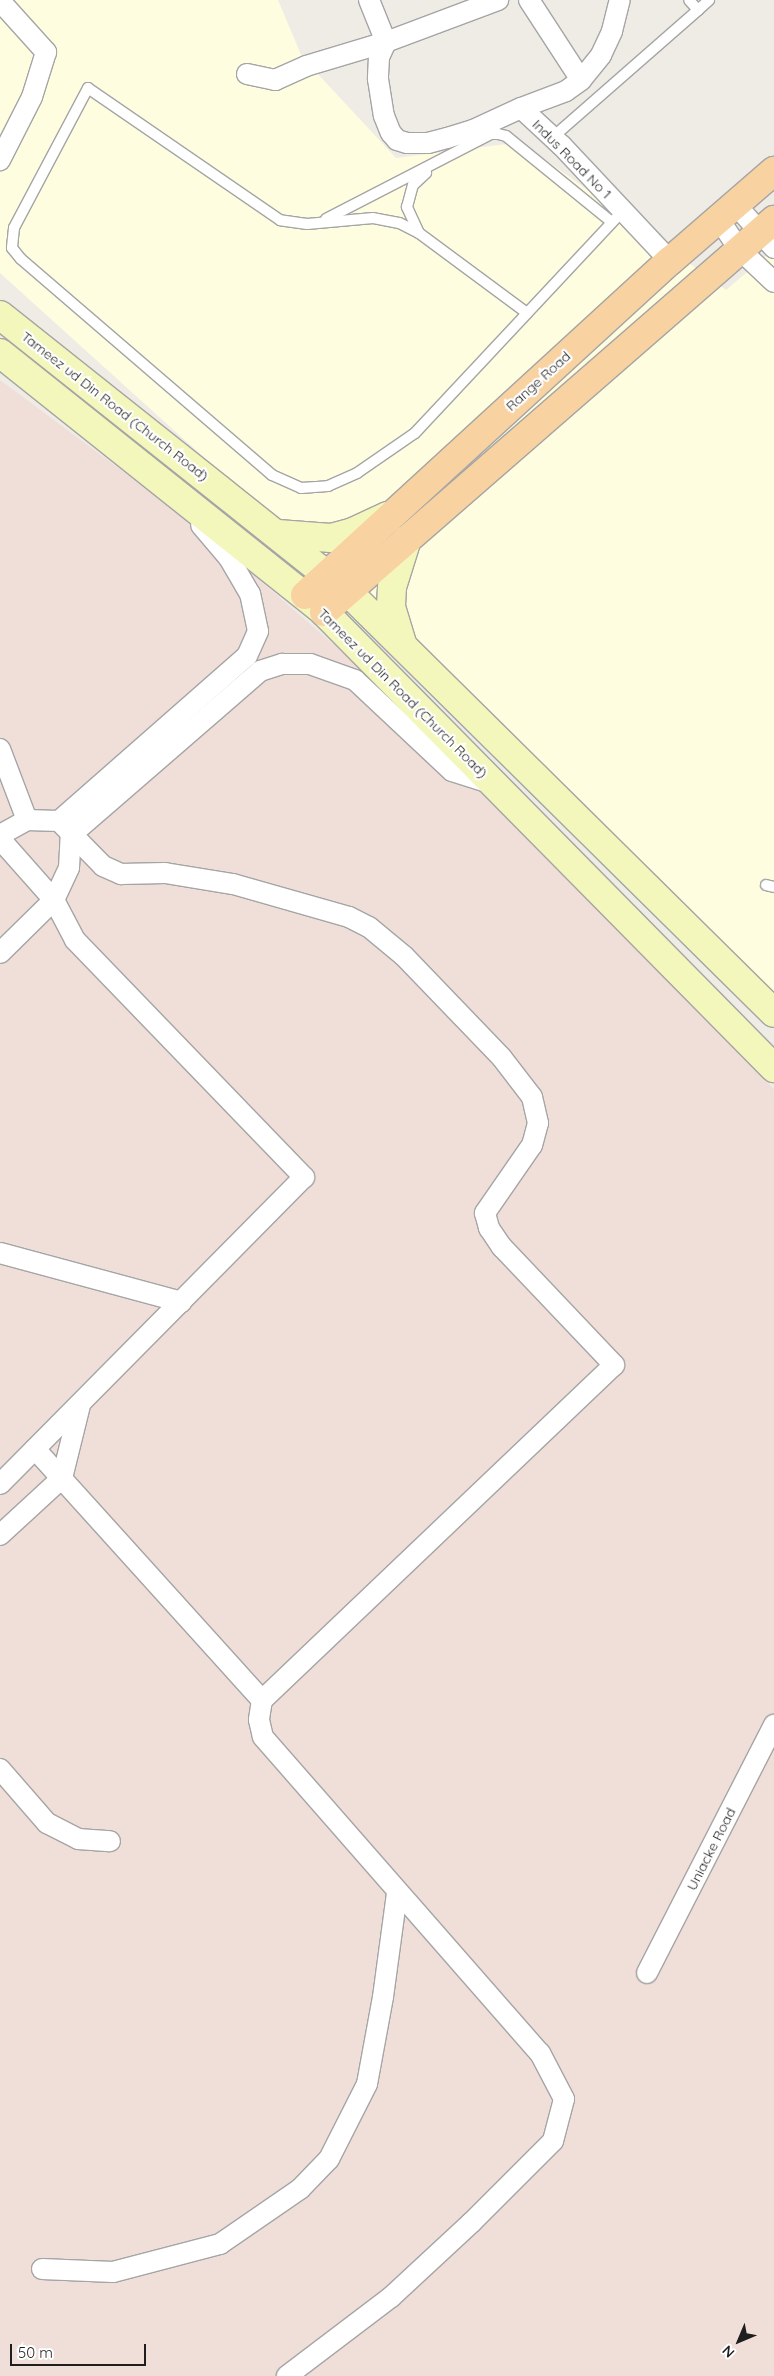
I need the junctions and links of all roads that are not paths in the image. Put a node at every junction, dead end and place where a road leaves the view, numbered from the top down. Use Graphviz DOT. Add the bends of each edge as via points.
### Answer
graph roads {
  1 [pos="369,0"];
  2 [pos="498,0"];
  3 [pos="529,0"];
  4 [pos="620,0"];
  5 [pos="689,0"];
  6 [pos="709,0"];
  7 [pos="0,1"];
  8 [pos="698,10"];
  9 [pos="386,42"];
  10 [pos="248,74"];
  11 [pos="581,80"];
  12 [pos="521,108"];
  13 [pos="553,137"];
  14 [pos="0,160"];
  15 [pos="433,166"];
  16 [pos="774,171"];
  17 [pos="727,211"];
  18 [pos="618,217"];
  19 [pos="323,220"];
  20 [pos="419,233"];
  21 [pos="762,237"];
  22 [pos="670,261"];
  23 [pos="774,282"];
  24 [pos="527,313"];
  25 [pos="0,315"];
  26 [pos="0,353"];
  27 [pos="0,366"];
  28 [pos="393,512"];
  29 [pos="278,534"];
  30 [pos="407,539"];
  31 [pos="327,573"];
  32 [pos="347,591"];
  33 [pos="315,604"];
  34 [pos="403,646"];
  35 [pos="0,749"];
  36 [pos="494,785"];
  37 [pos="27,820"];
  38 [pos="65,828"];
  39 [pos="0,835"];
  40 [pos="0,839"];
  41 [pos="54,900"];
  42 [pos="0,951"];
  43 [pos="774,1013"];
  44 [pos="774,1068"];
  45 [pos="0,1253"];
  46 [pos="181,1302"];
  47 [pos="80,1405"];
  48 [pos="35,1449"];
  49 [pos="62,1478"];
  50 [pos="0,1484"];
  51 [pos="0,1535"];
  52 [pos="262,1700"];
  53 [pos="774,1726"];
  54 [pos="0,1769"];
  55 [pos="110,1841"];
  56 [pos="397,1893"];
  57 [pos="647,1972"];
  58 [pos="42,2269"];
  59 [pos="287,2376"];
  1 -- 9 [label="street"];
  2 -- 9 [label="street"];
  3 -- 11 [label="street"];
  4 -- 11 [label="street" via="612,31 601,55"];
  5 -- 8 [label="lane"];
  6 -- 8 [label="lane"];
  7 -- 14 [label="street" via="46,52 32,97"];
  8 -- 13 [label="lane"];
  9 -- 10 [label="street" via="306,66 275,80"];
  9 -- 12 [label="street, Indus Road No 1" via="379,57 378,79 384,116 390,133 397,140 421,143 448,138"];
  11 -- 12 [label="street" via="566,91"];
  12 -- 13 [label="street, Indus Road No 1"];
  13 -- 18 [label="street, Indus Road No 1"];
  15 -- 18 [label="lane" via="491,134 506,136"];
  15 -- 19 [label="lane"];
  15 -- 20 [label="lane" via="413,185 407,207"];
  16 -- 17 [label="main road, Range Road"];
  17 -- 21 [label="street"];
  17 -- 22 [label="main road, Range Road"];
  18 -- 22 [label="street, Indus Road No 1"];
  18 -- 24 [label="lane"];
  19 -- 20 [label="lane" via="373,218 399,223"];
  19 -- 24 [label="lane" via="308,224 280,220 88,88 14,228 12,248 272,475 301,488 328,486 357,473 414,432"];
  20 -- 24 [label="lane"];
  21 -- 23 [label="street"];
  21 -- 30 [label="main road"];
  22 -- 28 [label="main road, Range Road"];
  25 -- 29 [label="main road, Tameez ud Din Road (Church Road)"];
  26 -- 33 [label="main road, Tameez ud Din Road (Church Road)"];
  27 -- 38 [label="street" via="198,522 229,558 250,594 258,632 246,656"];
  28 -- 29 [label="main road" via="353,532 331,538"];
  28 -- 31 [label="main road, Range Road"];
  29 -- 31 [label="main road, Tameez ud Din Road (Church Road)"];
  30 -- 32 [label="main road"];
  30 -- 34 [label="main road" via="392,587 391,606"];
  31 -- 32 [label="main road, Tameez ud Din Road (Church Road)"];
  31 -- 33 [label="main road, Range Road"];
  32 -- 33 [label="main road"];
  32 -- 34 [label="main road, Tameez ud Din Road (Church Road)"];
  33 -- 36 [label="main road, Tameez ud Din Road (Church Road)"];
  34 -- 43 [label="main road, Tameez ud Din Road (Church Road)"];
  35 -- 37 [label="street"];
  36 -- 38 [label="street" via="452,770 355,680 310,664 282,664 260,671"];
  36 -- 44 [label="main road, Tameez ud Din Road (Church Road)"];
  37 -- 38 [label="street"];
  37 -- 39 [label="street"];
  38 -- 41 [label="street" via="69,868"];
  38 -- 52 [label="street" via="103,866 121,874 166,873 233,884 349,917 369,927 404,956 502,1058 532,1098 538,1123 532,1145 485,1213 489,1228 502,1247 614,1365"];
  40 -- 41 [label="street"];
  41 -- 42 [label="street"];
  41 -- 46 [label="street" via="75,940 304,1178"];
  45 -- 46 [label="street"];
  46 -- 47 [label="street"];
  47 -- 48 [label="street"];
  47 -- 49 [label="street"];
  48 -- 49 [label="street"];
  48 -- 50 [label="street"];
  49 -- 51 [label="street"];
  49 -- 52 [label="street"];
  52 -- 56 [label="street" via="259,1720 263,1736"];
  53 -- 57 [label="street, Uniacke Road"];
  54 -- 55 [label="street" via="47,1823 78,1839"];
  56 -- 58 [label="street" via="367,2084 329,2159 300,2189 220,2244 114,2272"];
  56 -- 59 [label="street" via="540,2052 564,2098 554,2141 391,2296"];
}
